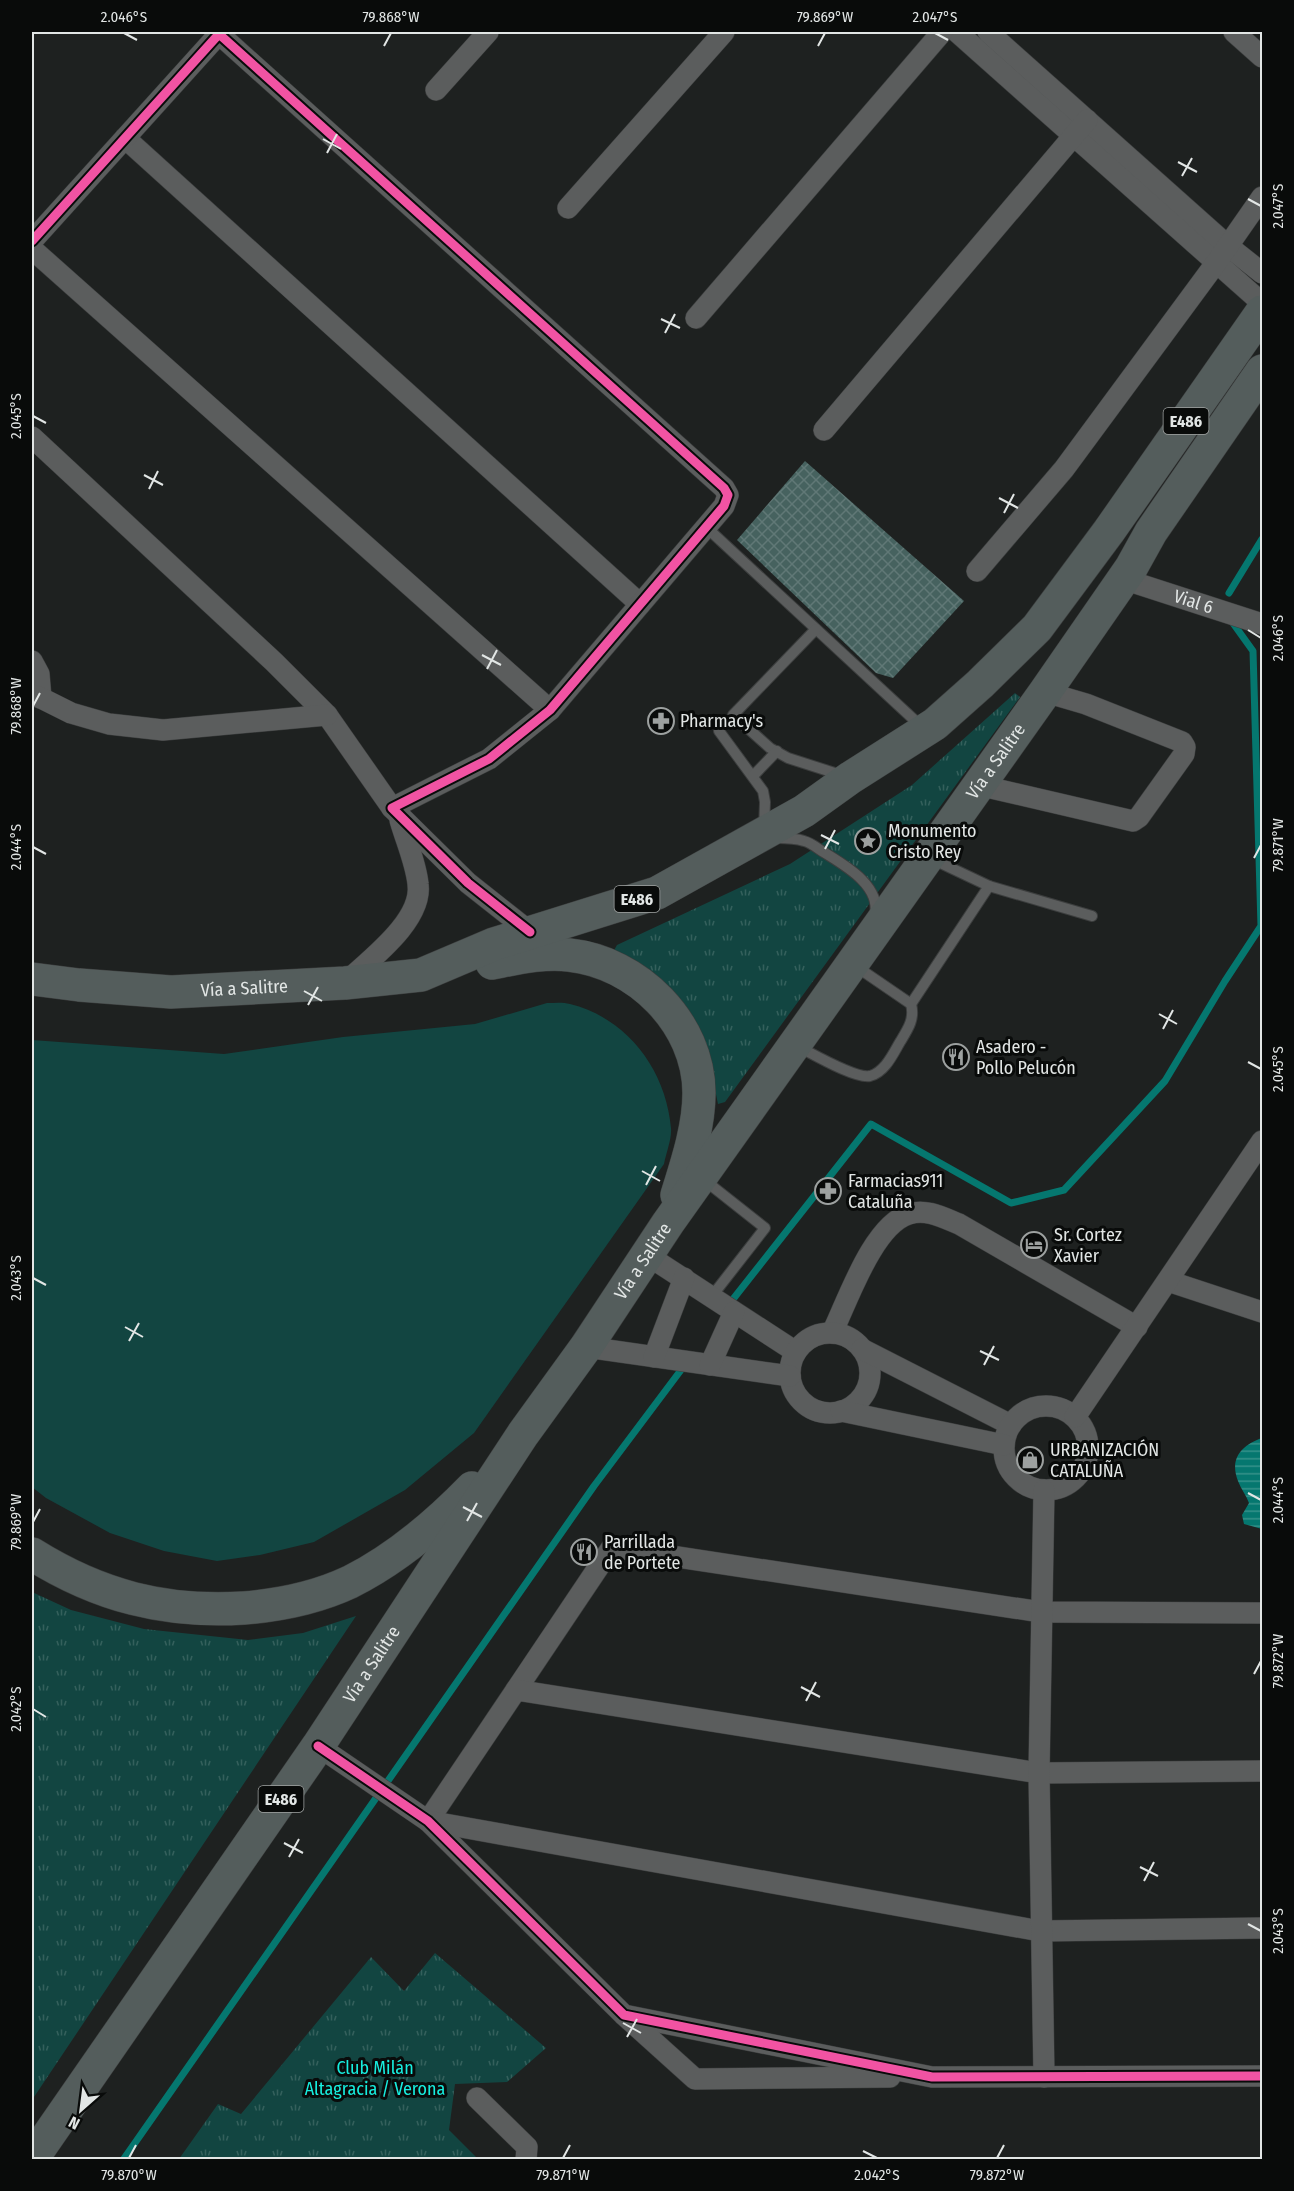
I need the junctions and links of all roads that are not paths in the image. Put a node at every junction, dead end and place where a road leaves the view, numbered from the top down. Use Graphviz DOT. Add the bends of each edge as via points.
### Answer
graph roads {
  1 [pos="488,32"];
  2 [pos="724,32"];
  3 [pos="942,32"];
  4 [pos="957,32"];
  5 [pos="988,32"];
  6 [pos="1234,32"];
  7 [pos="217,33"];
  8 [pos="1263,57"];
  9 [pos="436,90"];
  10 [pos="1081,127"];
  11 [pos="124,138"];
  12 [pos="1263,197"];
  13 [pos="568,208"];
  14 [pos="32,241"];
  15 [pos="32,249"];
  16 [pos="1222,254"];
  17 [pos="1263,273"];
  18 [pos="1263,303"];
  19 [pos="1263,312"];
  20 [pos="696,318"];
  21 [pos="1263,371"];
  22 [pos="824,430"];
  23 [pos="32,437"];
  24 [pos="706,527"];
  25 [pos="977,571"];
  26 [pos="1124,579"];
  27 [pos="640,604"];
  28 [pos="1263,624"];
  29 [pos="816,629"];
  30 [pos="32,661"];
  31 [pos="1045,692"];
  32 [pos="36,697"];
  33 [pos="550,710"];
  34 [pos="327,715"];
  35 [pos="926,730"];
  36 [pos="718,731"];
  37 [pos="777,752"];
  38 [pos="753,776"];
  39 [pos="850,778"];
  40 [pos="978,785"];
  41 [pos="396,812"];
  42 [pos="755,840"];
  43 [pos="927,857"];
  44 [pos="989,886"];
  45 [pos="1092,916"];
  46 [pos="530,932"];
  47 [pos="860,952"];
  48 [pos="421,975"];
  49 [pos="36,981"];
  50 [pos="345,983"];
  51 [pos="911,1004"];
  52 [pos="794,1045"];
  53 [pos="1261,1144"];
  54 [pos="701,1177"];
  55 [pos="668,1223"];
  56 [pos="647,1255"];
  57 [pos="684,1278"];
  58 [pos="1168,1281"];
  59 [pos="712,1296"];
  60 [pos="734,1312"];
  61 [pos="1263,1312"];
  62 [pos="1137,1326"];
  63 [pos="832,1333"];
  64 [pos="586,1347"];
  65 [pos="862,1349"];
  66 [pos="796,1352"];
  67 [pos="654,1357"];
  68 [pos="710,1365"];
  69 [pos="790,1376"];
  70 [pos="841,1411"];
  71 [pos="1075,1417"];
  72 [pos="1011,1425"];
  73 [pos="523,1434"];
  74 [pos="1004,1445"];
  75 [pos="1044,1490"];
  76 [pos="32,1554"];
  77 [pos="1041,1612"];
  78 [pos="1263,1612"];
  79 [pos="516,1690"];
  80 [pos="318,1746"];
  81 [pos="1263,1771"];
  82 [pos="1039,1773"];
  83 [pos="428,1821"];
  84 [pos="1263,1928"];
  85 [pos="1040,1931"];
  86 [pos="624,2015"];
  87 [pos="1263,2076"];
  88 [pos="932,2077"];
  89 [pos="1044,2077"];
  90 [pos="477,2098"];
  91 [pos="532,2155"];
  92 [pos="32,2159"];
  1 -- 9 [label="street"];
  2 -- 13 [label="street"];
  3 -- 20 [label="street"];
  4 -- 10 [label="street"];
  5 -- 10 [label="street"];
  6 -- 8 [label="street"];
  7 -- 11 [label="street"];
  7 -- 24 [label="street" via="724,488 728,495 724,506"];
  10 -- 16 [label="street"];
  10 -- 22 [label="street"];
  11 -- 14 [label="street"];
  11 -- 27 [label="street"];
  12 -- 16 [label="street"];
  15 -- 33 [label="street"];
  16 -- 17 [label="street"];
  16 -- 18 [label="street"];
  16 -- 25 [label="street" via="1064,469"];
  19 -- 35 [label="main road, Vía a Salitre / E486" via="1037,628"];
  21 -- 26 [label="main road, Vía a Salitre / E486" via="1151,532"];
  23 -- 34 [label="street"];
  24 -- 27 [label="street"];
  24 -- 29 [label="lane"];
  26 -- 28 [label="street, Vial 6"];
  26 -- 31 [label="main road, Vía a Salitre / E486"];
  27 -- 33 [label="street"];
  29 -- 35 [label="lane"];
  29 -- 37 [label="lane" via="733,715"];
  30 -- 32 [label="street" via="39,674"];
  31 -- 40 [label="main road, Vía a Salitre / E486"];
  31 -- 40 [label="street" via="1182,742 1184,754 1133,821"];
  32 -- 34 [label="street" via="109,724 163,730"];
  33 -- 41 [label="street" via="489,759"];
  34 -- 41 [label="street"];
  35 -- 39 [label="main road, Vía a Salitre / E486"];
  36 -- 38 [label="lane"];
  37 -- 38 [label="lane"];
  37 -- 39 [label="lane"];
  38 -- 42 [label="lane" via="765,802"];
  39 -- 42 [label="main road, Vía a Salitre / E486"];
  40 -- 43 [label="main road, Vía a Salitre / E486"];
  41 -- 46 [label="street" via="468,883"];
  41 -- 50 [label="street" via="418,882 416,902 406,922"];
  42 -- 46 [label="main road, Vía a Salitre / E486" via="657,893"];
  42 -- 47 [label="lane" via="806,841 863,881 873,895 876,909"];
  43 -- 44 [label="lane"];
  43 -- 47 [label="main road, Vía a Salitre / E486"];
  44 -- 45 [label="lane"];
  44 -- 51 [label="lane"];
  46 -- 48 [label="main road, Vía a Salitre / E486"];
  47 -- 51 [label="lane"];
  47 -- 52 [label="main road, Vía a Salitre / E486"];
  48 -- 50 [label="main road, Vía a Salitre / E486"];
  48 -- 55 [label="main road" via="538,954 570,955 618,970 664,1005 693,1051 699,1093 688,1157"];
  49 -- 50 [label="main road, Vía a Salitre / E486" via="171,992"];
  51 -- 52 [label="lane" via="914,1014 888,1063 870,1076 857,1075"];
  52 -- 54 [label="main road, Vía a Salitre / E486"];
  53 -- 58 [label="street"];
  54 -- 55 [label="main road, Vía a Salitre / E486"];
  54 -- 59 [label="lane" via="765,1228"];
  55 -- 56 [label="main road, Vía a Salitre / E486"];
  56 -- 57 [label="street"];
  56 -- 64 [label="main road, Vía a Salitre / E486"];
  57 -- 59 [label="street"];
  57 -- 67 [label="street"];
  58 -- 61 [label="street"];
  58 -- 62 [label="street"];
  59 -- 60 [label="street"];
  60 -- 66 [label="street"];
  60 -- 68 [label="street"];
  62 -- 63 [label="street" via="959,1224 933,1214 910,1213 892,1223 875,1241"];
  62 -- 71 [label="street"];
  63 -- 65 [label="street" via="849,1338"];
  63 -- 66 [label="street" via="811,1337"];
  64 -- 67 [label="street"];
  64 -- 73 [label="main road, Vía a Salitre / E486"];
  65 -- 70 [label="street" via="869,1366 867,1386 857,1401"];
  65 -- 72 [label="street"];
  66 -- 69 [label="street"];
  67 -- 68 [label="street"];
  68 -- 69 [label="street"];
  69 -- 70 [label="street" via="795,1392 807,1405 824,1412"];
  70 -- 74 [label="street"];
  71 -- 72 [label="street" via="1059,1408 1041,1407 1024,1413"];
  71 -- 75 [label="street" via="1084,1429 1088,1457 1072,1482"];
  72 -- 74 [label="street"];
  73 -- 76 [label="main road" via="453,1507 392,1557 348,1583 287,1603 212,1610 163,1606 106,1591"];
  73 -- 80 [label="main road, Vía a Salitre / E486"];
  74 -- 75 [label="street" via="1011,1471 1031,1488"];
  75 -- 77 [label="street"];
  77 -- 78 [label="street"];
  77 -- 79 [label="street" via="612,1547"];
  77 -- 82 [label="street"];
  79 -- 82 [label="street"];
  79 -- 83 [label="street"];
  80 -- 83 [label="street"];
  80 -- 92 [label="main road, Vía a Salitre / E486"];
  81 -- 82 [label="street"];
  82 -- 85 [label="street"];
  83 -- 85 [label="street"];
  83 -- 86 [label="street"];
  84 -- 85 [label="street"];
  85 -- 89 [label="street"];
  86 -- 88 [label="street"];
  86 -- 88 [label="street" via="694,2079"];
  87 -- 89 [label="street"];
  88 -- 89 [label="street"];
  90 -- 91 [label="street"];
}
